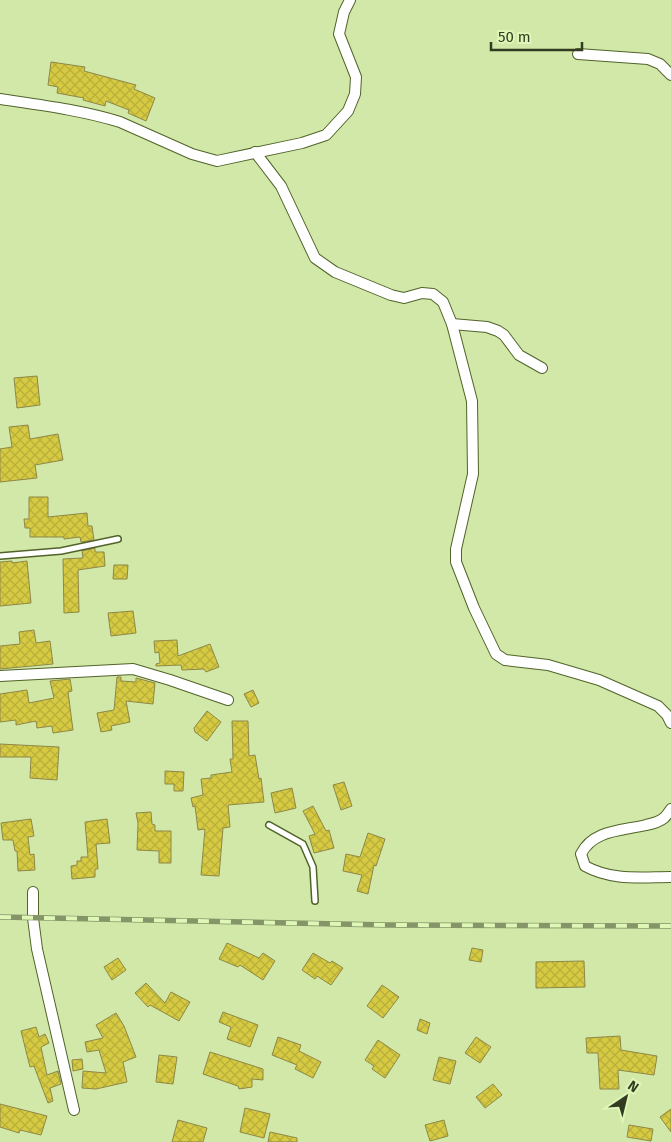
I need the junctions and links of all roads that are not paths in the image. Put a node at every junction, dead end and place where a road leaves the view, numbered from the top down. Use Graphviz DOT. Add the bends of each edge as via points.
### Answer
graph roads {
  1 [pos="350,0"];
  2 [pos="578,54"];
  3 [pos="671,75"];
  4 [pos="0,99"];
  5 [pos="255,152"];
  6 [pos="452,324"];
  7 [pos="542,368"];
  8 [pos="118,539"];
  9 [pos="0,556"];
  10 [pos="0,676"];
  11 [pos="228,700"];
  12 [pos="671,723"];
  13 [pos="671,809"];
  14 [pos="269,825"];
  15 [pos="671,877"];
  16 [pos="33,892"];
  17 [pos="315,902"];
  18 [pos="74,1110"];
  1 -- 5 [label="street" via="339,34 356,77 355,94 348,111 326,135"];
  2 -- 3 [label="street" via="648,59 660,64"];
  4 -- 5 [label="street" via="109,118 204,159 222,161"];
  5 -- 6 [label="street" via="281,186 315,258 335,272 391,295 404,298 422,292 433,294 443,302"];
  6 -- 7 [label="street" via="498,331 519,355"];
  6 -- 12 [label="street" via="472,401 473,474 456,562 496,654 506,660 548,665 599,680 658,706"];
  8 -- 9 [label="lane" via="61,551"];
  10 -- 11 [label="street" via="133,669"];
  13 -- 15 [label="street" via="653,823 596,838 586,845 581,854 585,866 596,873"];
  14 -- 17 [label="lane" via="303,844 313,867"];
  16 -- 18 [label="street" via="37,949"];
}
